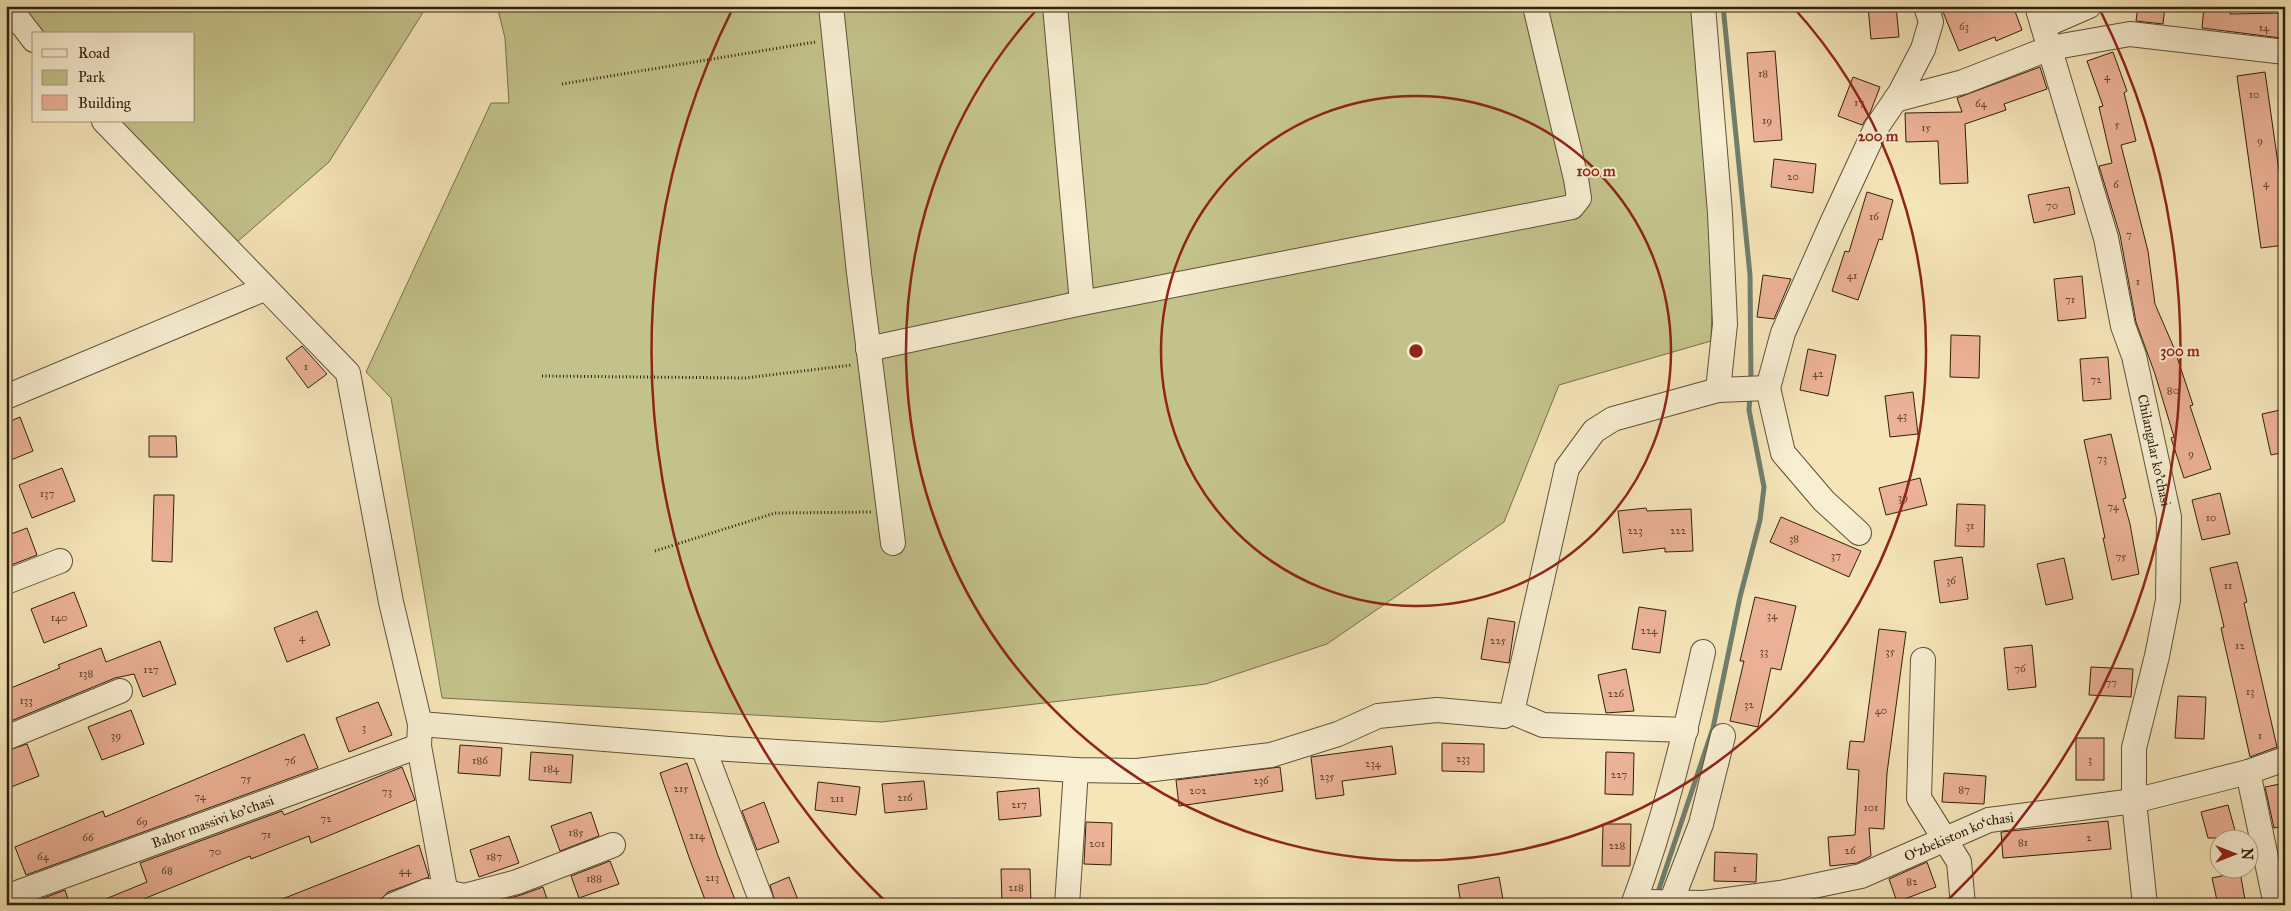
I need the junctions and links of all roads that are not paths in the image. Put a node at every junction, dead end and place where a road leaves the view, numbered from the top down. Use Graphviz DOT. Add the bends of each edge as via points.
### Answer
graph roads {
  1 [pos="8,6"];
  2 [pos="831,6"];
  3 [pos="1056,6"];
  4 [pos="1534,6"];
  5 [pos="1704,6"];
  6 [pos="1926,6"];
  7 [pos="2089,6"];
  8 [pos="2043,27"];
  9 [pos="32,37"];
  10 [pos="2284,55"];
  11 [pos="1895,100"];
  12 [pos="105,122"];
  13 [pos="264,289"];
  14 [pos="1082,303"];
  15 [pos="869,356"];
  16 [pos="1768,388"];
  17 [pos="1718,390"];
  18 [pos="6,397"];
  19 [pos="1859,533"];
  20 [pos="893,543"];
  21 [pos="60,561"];
  22 [pos="6,582"];
  23 [pos="1703,652"];
  24 [pos="1924,660"];
  25 [pos="120,691"];
  26 [pos="1512,712"];
  27 [pos="1686,730"];
  28 [pos="419,735"];
  29 [pos="1723,736"];
  30 [pos="6,738"];
  31 [pos="703,746"];
  32 [pos="2285,759"];
  33 [pos="1076,770"];
  34 [pos="2248,772"];
  35 [pos="2134,801"];
  36 [pos="1944,838"];
  37 [pos="613,845"];
  38 [pos="6,897"];
  39 [pos="447,898"];
  40 [pos="1670,904"];
  41 [pos="393,905"];
  42 [pos="763,905"];
  43 [pos="1067,905"];
  44 [pos="1633,905"];
  45 [pos="1963,905"];
  46 [pos="2145,905"];
  47 [pos="2276,905"];
  1 -- 9 [label="street"];
  2 -- 15 [label="street"];
  3 -- 14 [label="street"];
  4 -- 14 [label="street" via="1576,179 1579,198 1572,207"];
  5 -- 17 [label="street" via="1726,324"];
  6 -- 11 [label="street" via="1931,22 1924,49"];
  7 -- 8 [label="street"];
  8 -- 10 [label="street" via="2130,34"];
  8 -- 11 [label="street" via="1963,82"];
  8 -- 35 [label="street, Chilangalar ko'chasi" via="2106,238 2123,326 2134,356 2169,517 2168,600 2134,748"];
  11 -- 16 [label="street" via="1876,128 1783,333"];
  12 -- 13 [label="street"];
  13 -- 18 [label="street"];
  13 -- 28 [label="street" via="348,373"];
  14 -- 15 [label="street"];
  15 -- 20 [label="street"];
  16 -- 17 [label="street"];
  16 -- 19 [label="street" via="1783,453 1824,501"];
  17 -- 26 [label="street" via="1613,419 1594,431 1567,468"];
  21 -- 22 [label="street"];
  23 -- 27 [label="street"];
  24 -- 36 [label="street" via="1920,798"];
  25 -- 30 [label="street"];
  26 -- 27 [label="street" via="1543,725"];
  26 -- 33 [label="street" via="1504,716 1438,710 1378,716 1338,734 1271,754 1137,771"];
  27 -- 44 [label="street" via="1653,852"];
  28 -- 31 [label="street"];
  28 -- 38 [label="street, Bahor massivi ko'chasi"];
  28 -- 39 [label="street"];
  29 -- 40 [label="street" via="1701,824"];
  31 -- 33 [label="street"];
  31 -- 42 [label="street"];
  32 -- 34 [label="street, O‘zbekiston ko‘chasi"];
  33 -- 43 [label="street"];
  34 -- 35 [label="street, O‘zbekiston ko‘chasi"];
  34 -- 47 [label="street"];
  35 -- 36 [label="street, O‘zbekiston ko‘chasi" via="1988,820"];
  35 -- 46 [label="street, Chilangalar ko'chasi"];
  36 -- 40 [label="street, O‘zbekiston ko‘chasi" via="1861,876 1780,893"];
  36 -- 45 [label="street" via="1958,862"];
  37 -- 39 [label="street" via="517,882"];
  39 -- 41 [label="street" via="426,891"];
  40 -- 44 [label="street, O‘zbekiston ko‘chasi"];
}
